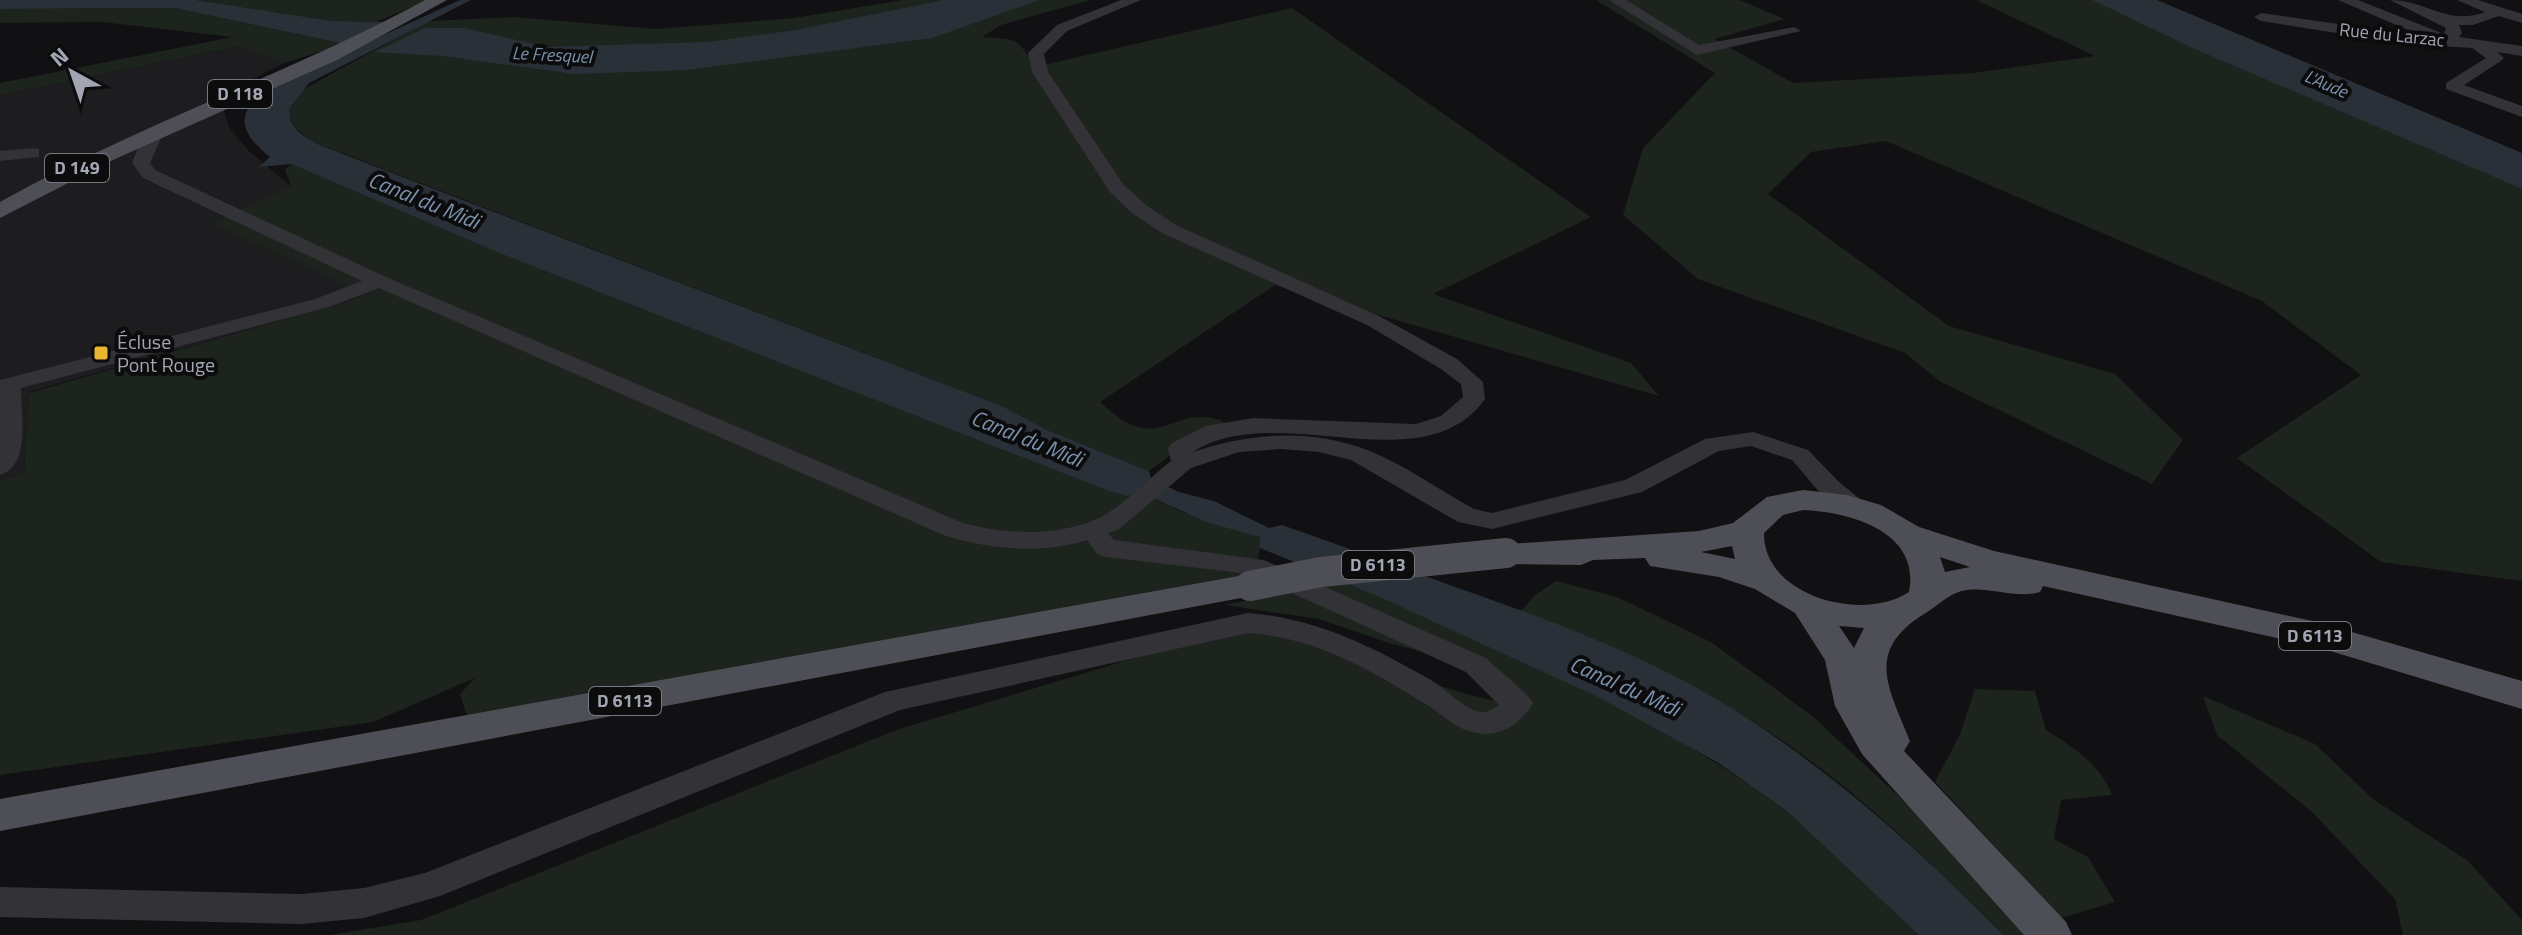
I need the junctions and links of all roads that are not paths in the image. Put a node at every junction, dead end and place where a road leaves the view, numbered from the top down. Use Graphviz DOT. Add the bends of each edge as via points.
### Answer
graph roads {
  1 [pos="438,0"];
  2 [pos="1134,0"];
  3 [pos="1616,0"];
  4 [pos="2343,0"];
  5 [pos="2397,0"];
  6 [pos="2433,0"];
  7 [pos="2464,0"];
  8 [pos="2334,1"];
  9 [pos="2413,7"];
  10 [pos="2500,11"];
  11 [pos="2374,12"];
  12 [pos="2261,17"];
  13 [pos="2313,18"];
  14 [pos="2442,18"];
  15 [pos="2522,19"];
  16 [pos="2406,25"];
  17 [pos="2345,26"];
  18 [pos="1794,31"];
  19 [pos="2446,40"];
  20 [pos="2474,44"];
  21 [pos="2522,51"];
  22 [pos="2522,112"];
  23 [pos="156,131"];
  24 [pos="33,153"];
  25 [pos="0,156"];
  26 [pos="0,211"];
  27 [pos="379,281"];
  28 [pos="5,386"];
  29 [pos="1774,444"];
  30 [pos="0,467"];
  31 [pos="1176,468"];
  32 [pos="1788,501"];
  33 [pos="1858,507"];
  34 [pos="1092,529"];
  35 [pos="1748,529"];
  36 [pos="1906,534"];
  37 [pos="1560,553"];
  38 [pos="1768,581"];
  39 [pos="2105,590"];
  40 [pos="1912,603"];
  41 [pos="1808,606"];
  42 [pos="2522,695"];
  43 [pos="1916,789"];
  44 [pos="0,815"];
  45 [pos="0,902"];
  46 [pos="2051,935"];
  1 -- 23 [label="main road, D 118"];
  2 -- 31 [label="street" via="1062,28 1036,53 1040,72 1116,188 1169,229 1374,321 1449,364 1472,382 1474,399 1464,415 1439,428 1412,432 1279,423 1196,436 1180,448"];
  3 -- 18 [label="street" via="1697,50"];
  4 -- 8 [label="street"];
  4 -- 11 [label="street"];
  5 -- 9 [label="street"];
  6 -- 9 [label="street"];
  7 -- 10 [label="street"];
  9 -- 11 [label="street"];
  9 -- 14 [label="street"];
  10 -- 14 [label="street" via="2473,21"];
  10 -- 15 [label="street"];
  11 -- 16 [label="street"];
  12 -- 17 [label="street, Rue du Larzac"];
  13 -- 17 [label="street"];
  14 -- 16 [label="street"];
  14 -- 19 [label="street" via="2455,33"];
  16 -- 17 [label="street"];
  16 -- 19 [label="street"];
  17 -- 19 [label="street, Rue du Larzac" via="2406,40"];
  19 -- 20 [label="street, Rue du Larzac"];
  20 -- 21 [label="street, Rue du Larzac"];
  20 -- 22 [label="street" via="2496,58 2452,86"];
  23 -- 26 [label="main road, D 149"];
  23 -- 27 [label="street" via="141,163 149,174"];
  24 -- 25 [label="street"];
  27 -- 28 [label="street" via="322,303"];
  27 -- 34 [label="street" via="955,530 991,539 1030,540"];
  28 -- 30 [label="street" via="8,459"];
  29 -- 31 [label="street" via="1753,439 1713,444 1633,486 1492,521 1467,516 1359,455 1319,445 1236,445"];
  29 -- 32 [label="street" via="1807,474 1801,491"];
  29 -- 33 [label="street" via="1800,455 1830,488"];
  31 -- 34 [label="street" via="1109,524"];
  32 -- 33 [label="main road"];
  32 -- 35 [label="main road" via="1764,510"];
  33 -- 36 [label="main road"];
  34 -- 45 [label="street" via="1106,548 1255,566 1476,665 1518,703 1504,719 1479,723 1458,717 1441,699 1343,645 1293,628 1248,623 895,700 428,886 364,903 302,909"];
  35 -- 37 [label="main road, D 6113" via="1691,543"];
  35 -- 38 [label="main road" via="1749,556"];
  36 -- 39 [label="main road, D 6113"];
  36 -- 40 [label="main road" via="1928,567"];
  37 -- 38 [label="main road, D 6113" via="1650,556 1722,566"];
  37 -- 44 [label="main road, D 6113, bridge" via="1506,553 1321,572"];
  38 -- 41 [label="main road"];
  39 -- 40 [label="main road, D 6113" via="1962,579"];
  39 -- 42 [label="main road, D 6113" via="2250,619 2438,667"];
  40 -- 41 [label="main road" via="1849,617"];
  40 -- 43 [label="main road" via="1872,642 1869,683 1884,727"];
  41 -- 43 [label="main road" via="1842,658 1853,706 1875,744"];
  43 -- 46 [label="main road"];
}
